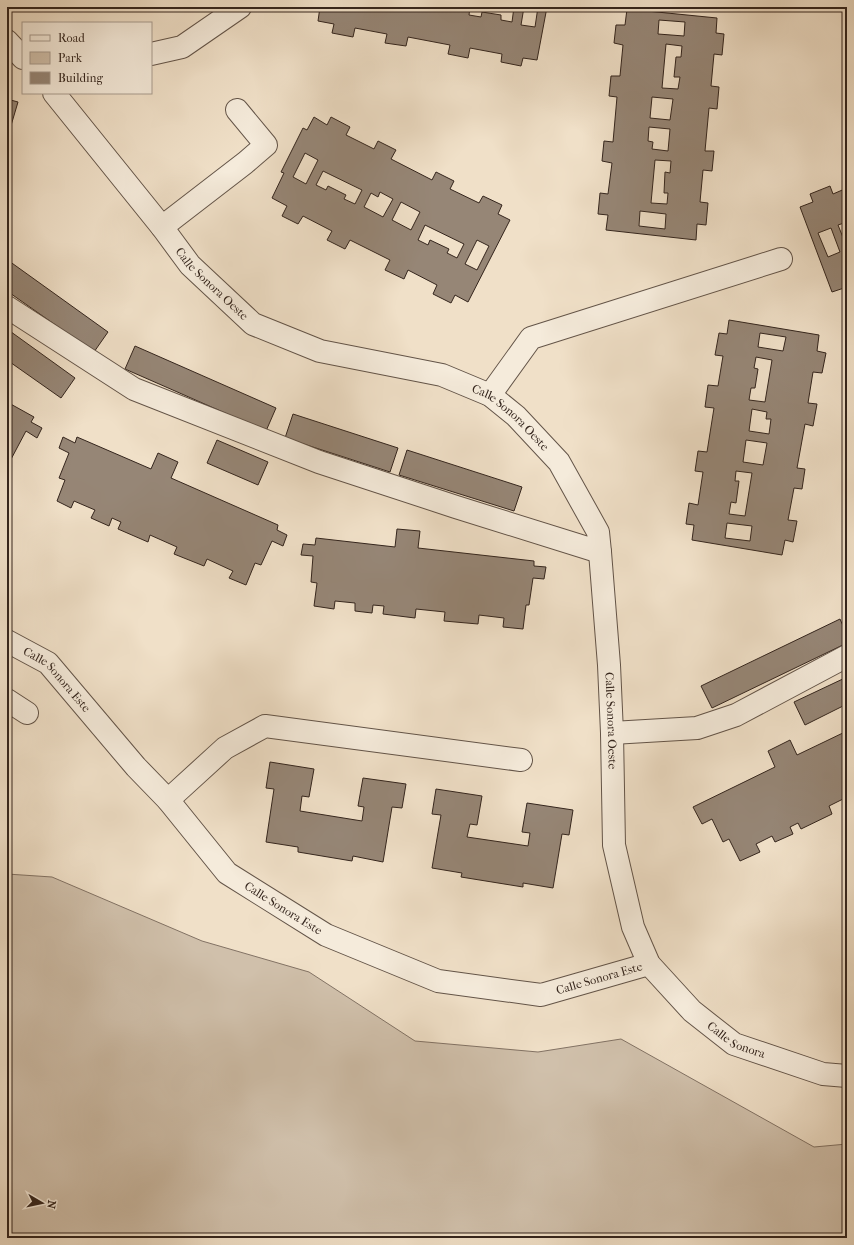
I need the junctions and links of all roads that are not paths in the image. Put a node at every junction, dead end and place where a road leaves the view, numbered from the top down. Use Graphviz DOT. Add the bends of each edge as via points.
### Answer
graph roads {
  1 [pos="240,7"];
  2 [pos="152,54"];
  3 [pos="65,97"];
  4 [pos="237,110"];
  5 [pos="162,227"];
  6 [pos="781,259"];
  7 [pos="7,307"];
  8 [pos="490,395"];
  9 [pos="600,552"];
  10 [pos="7,641"];
  11 [pos="847,656"];
  12 [pos="7,700"];
  13 [pos="27,713"];
  14 [pos="612,733"];
  15 [pos="520,760"];
  16 [pos="168,800"];
  17 [pos="649,964"];
  18 [pos="847,1076"];
  1 -- 2 [label="street" via="182,47"];
  3 -- 5 [label="street, Calle Sonora Oeste"];
  4 -- 5 [label="street" via="266,145"];
  5 -- 8 [label="street, Calle Sonora Oeste" via="190,265 253,324 320,351 442,375"];
  6 -- 8 [label="street" via="531,338"];
  7 -- 9 [label="street" via="134,389 319,462"];
  8 -- 9 [label="street, Calle Sonora Oeste" via="516,416 559,462 598,532"];
  9 -- 14 [label="street, Calle Sonora Oeste"];
  10 -- 16 [label="street, Calle Sonora Este" via="48,663 136,767"];
  11 -- 14 [label="street" via="736,715 697,728"];
  12 -- 13 [label="street"];
  14 -- 17 [label="street, Calle Sonora Oeste" via="614,845 633,927"];
  15 -- 16 [label="street" via="265,726 225,748"];
  16 -- 17 [label="street, Calle Sonora Este" via="227,873 326,935 438,981 542,995"];
  17 -- 18 [label="street, Calle Sonora" via="692,1011 734,1044 823,1074"];
}
